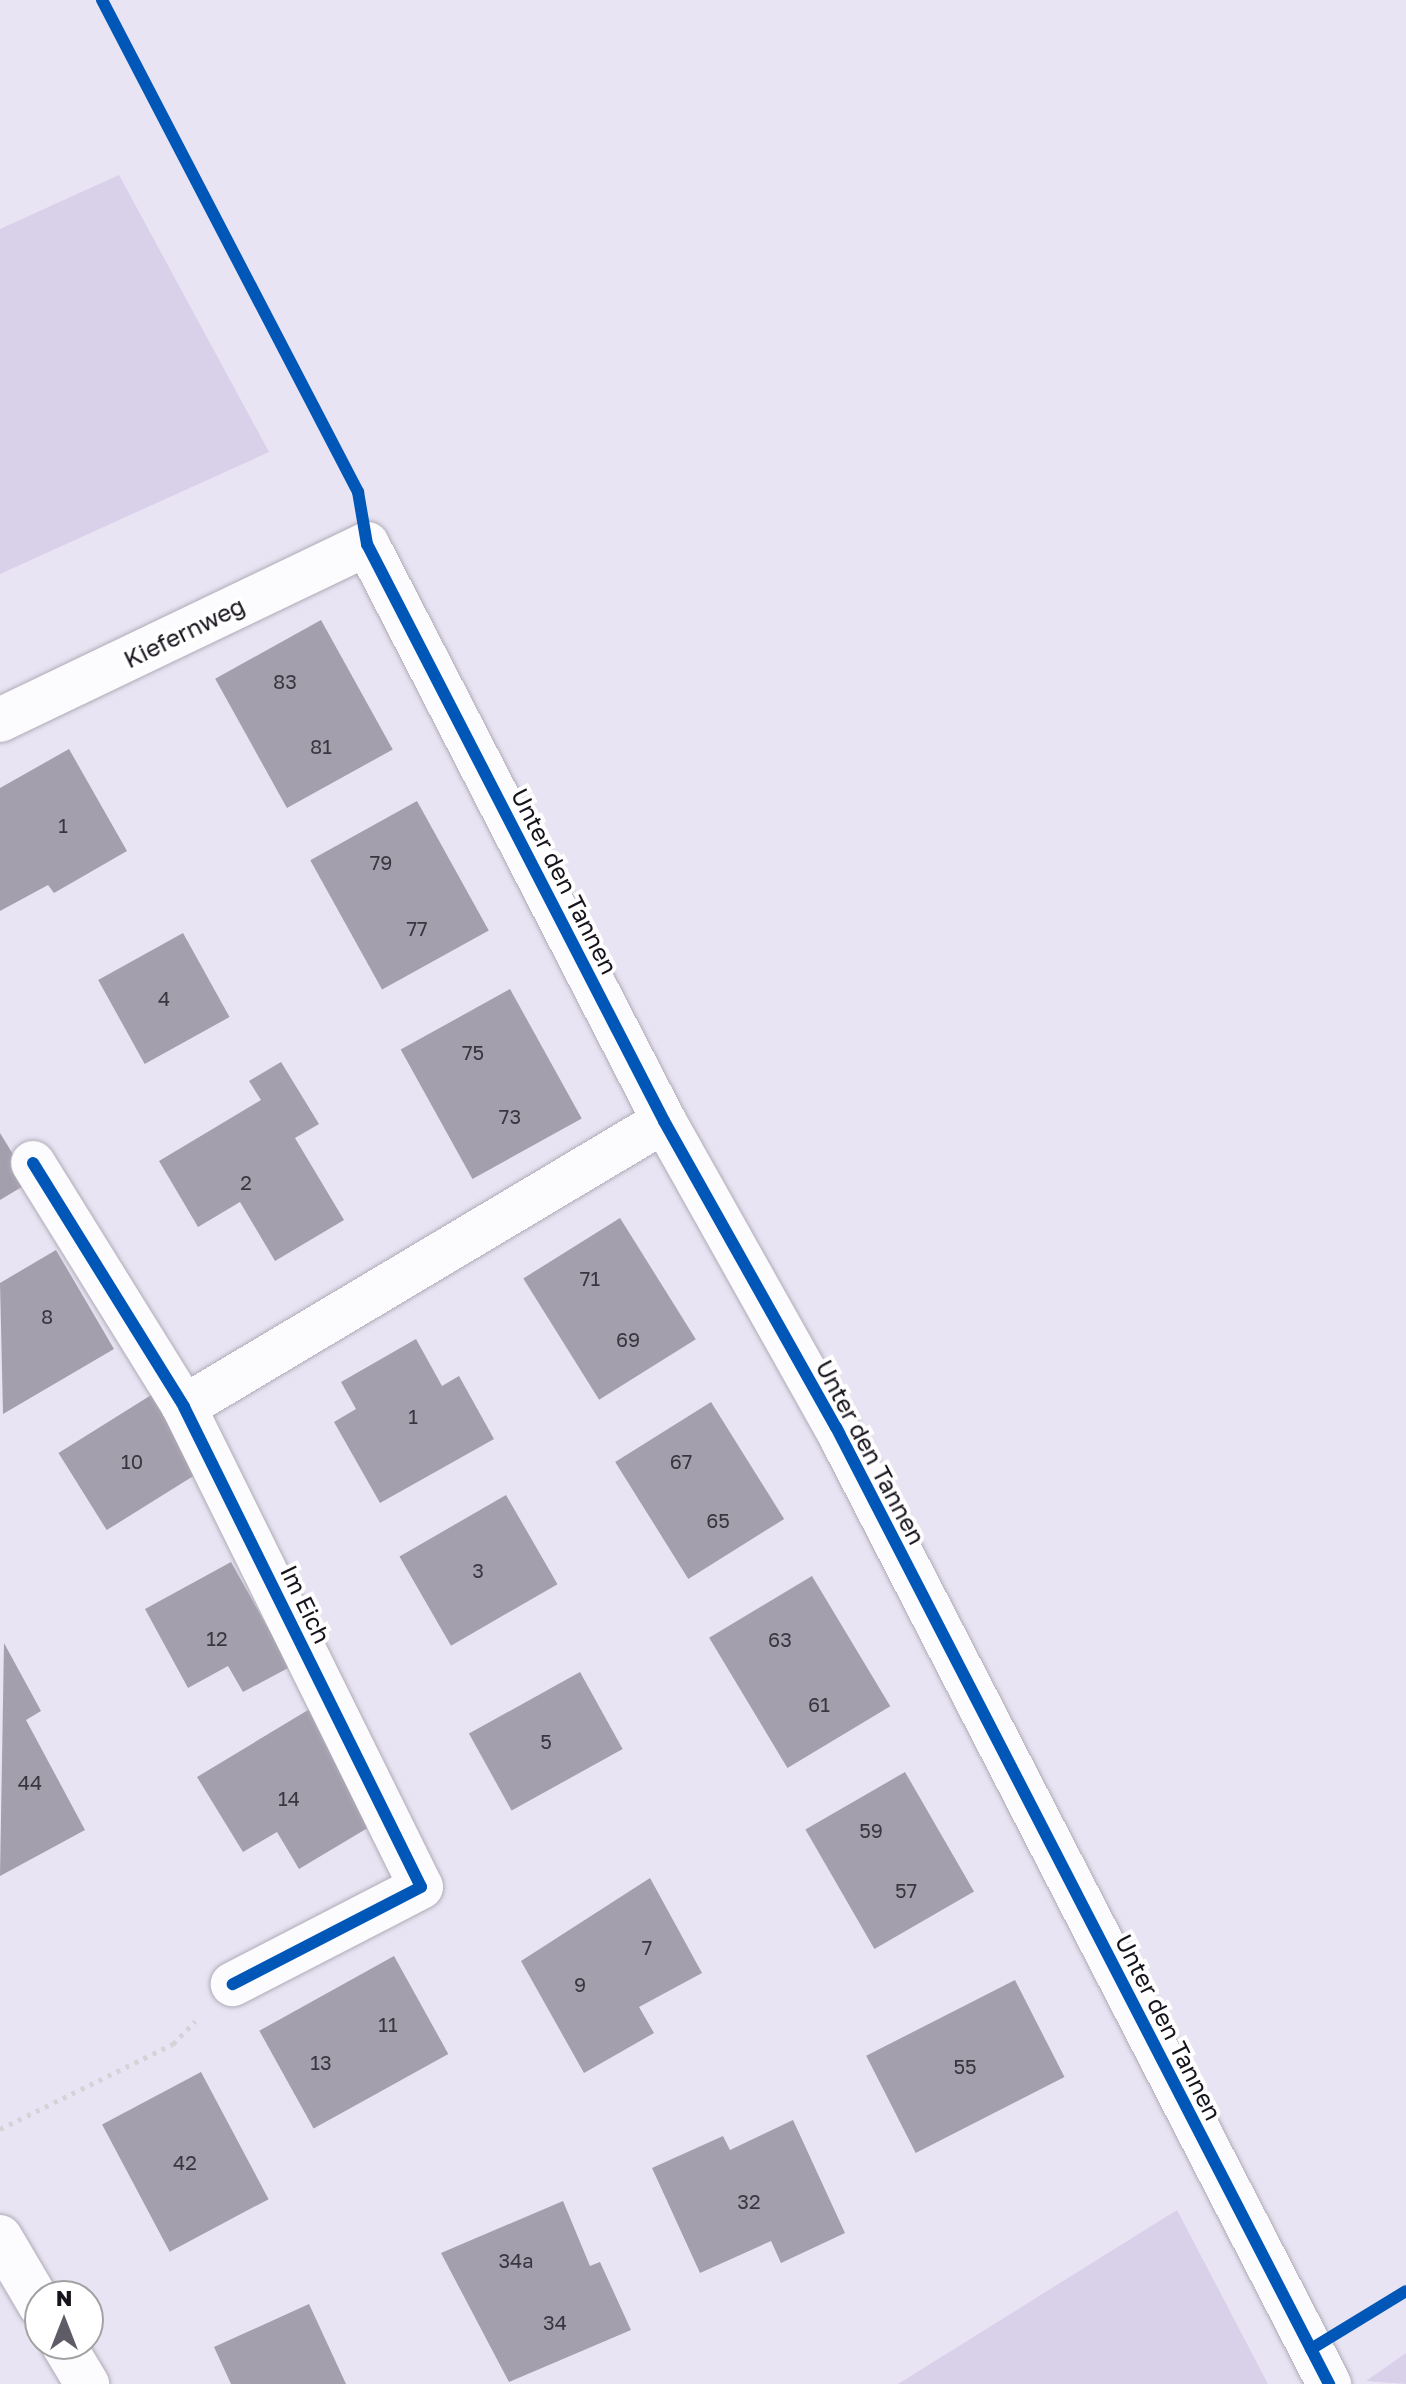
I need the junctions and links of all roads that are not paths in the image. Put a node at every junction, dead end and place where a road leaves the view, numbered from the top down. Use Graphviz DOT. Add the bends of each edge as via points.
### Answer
graph roads {
  1 [pos="367,544"];
  2 [pos="0,720"];
  3 [pos="664,1121"];
  4 [pos="33,1163"];
  5 [pos="184,1407"];
  6 [pos="233,1984"];
  7 [pos="0,2237"];
  8 [pos="25,2280"];
  9 [pos="73,2360"];
  10 [pos="87,2384"];
  11 [pos="1329,2384"];
  1 -- 2 [label="street, Kiefernweg"];
  1 -- 3 [label="street, Unter den Tannen"];
  3 -- 5 [label="street"];
  3 -- 11 [label="street, Unter den Tannen" via="836,1427"];
  4 -- 5 [label="street, Im Eich"];
  5 -- 6 [label="street, Im Eich" via="421,1887"];
  7 -- 8 [label="street"];
  9 -- 10 [label="street"];
}
